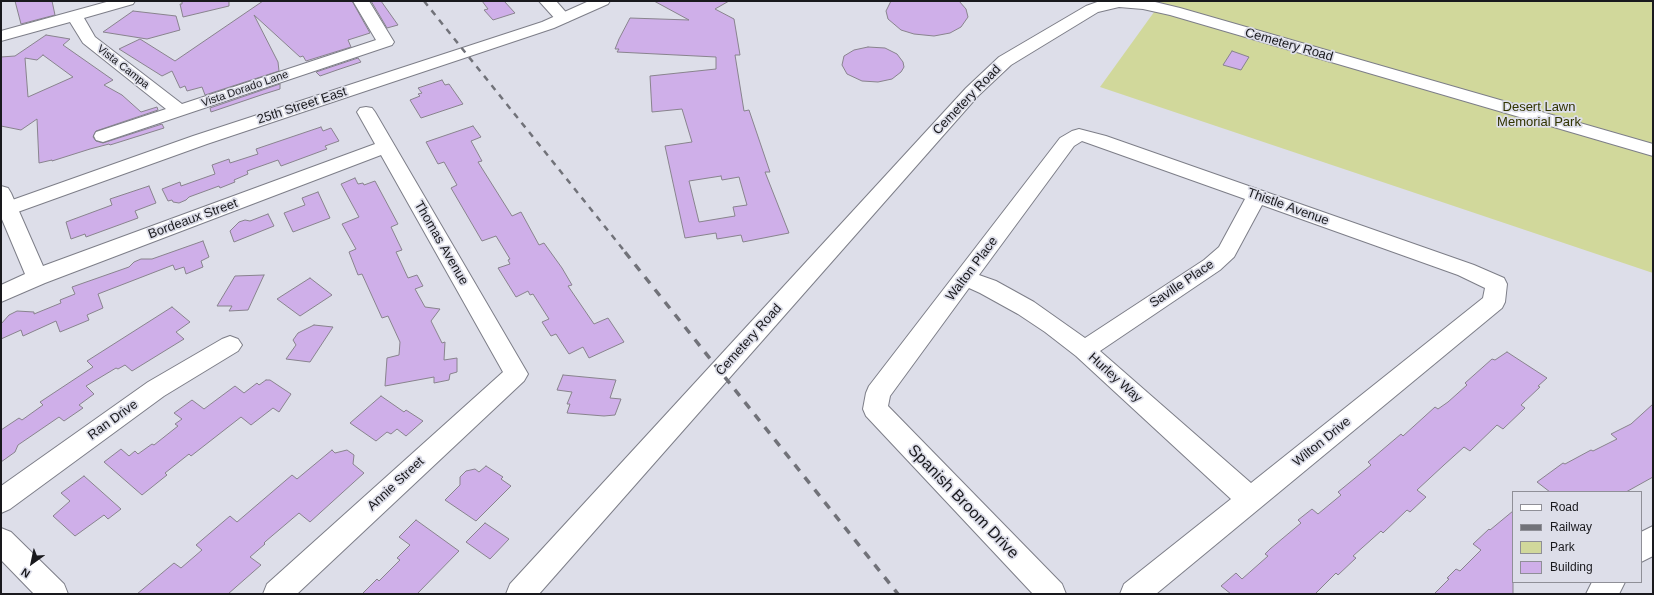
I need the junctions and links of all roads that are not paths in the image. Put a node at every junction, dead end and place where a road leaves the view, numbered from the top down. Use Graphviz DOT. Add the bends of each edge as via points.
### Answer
graph roads {
  1 [pos="127,1"];
  2 [pos="361,1"];
  3 [pos="546,1"];
  4 [pos="602,1"];
  5 [pos="74,15"];
  6 [pos="563,18"];
  7 [pos="1,36"];
  8 [pos="180,111"];
  9 [pos="366,112"];
  10 [pos="1080,135"];
  11 [pos="104,136"];
  12 [pos="386,147"];
  13 [pos="1653,150"];
  14 [pos="1257,196"];
  15 [pos="4,204"];
  16 [pos="37,277"];
  17 [pos="965,278"];
  18 [pos="1496,284"];
  19 [pos="1,294"];
  20 [pos="230,345"];
  21 [pos="1084,350"];
  22 [pos="516,374"];
  23 [pos="875,410"];
  24 [pos="1251,500"];
  25 [pos="1,501"];
  26 [pos="1653,540"];
  27 [pos="1,541"];
  28 [pos="1642,548"];
  29 [pos="1610,583"];
  30 [pos="54,594"];
  31 [pos="277,594"];
  32 [pos="520,594"];
  33 [pos="1052,594"];
  34 [pos="1134,594"];
  35 [pos="1600,594"];
  1 -- 5 [label="street"];
  2 -- 8 [label="street, Vista Dorado Lane" via="386,42"];
  3 -- 6 [label="street"];
  4 -- 6 [label="street, 25th Street East"];
  5 -- 7 [label="street"];
  5 -- 8 [label="street, Vista Campa" via="89,40"];
  6 -- 15 [label="street, 25th Street East"];
  8 -- 11 [label="street, Vista Dorado Lane"];
  9 -- 12 [label="street, Thomas Avenue"];
  10 -- 14 [label="street, Thistle Avenue"];
  10 -- 17 [label="street, Walton Place" via="1067,142"];
  12 -- 16 [label="street, Bordeaux Street"];
  12 -- 22 [label="street, Thomas Avenue"];
  13 -- 32 [label="street, Cemetery Road" via="1158,7 1119,2 1092,9 1005,61 972,92"];
  14 -- 18 [label="street, Thistle Avenue" via="1466,270"];
  14 -- 21 [label="street, Saville Place" via="1227,252 1212,265"];
  15 -- 16 [label="street"];
  16 -- 19 [label="street, Bordeaux Street"];
  17 -- 21 [label="street, Hurley Way" via="988,287 1026,308"];
  17 -- 23 [label="street, Walton Place" via="878,393"];
  18 -- 24 [label="street, Wilton Drive" via="1494,302"];
  20 -- 25 [label="street, Ran Drive" via="156,389"];
  21 -- 24 [label="street, Hurley Way"];
  22 -- 31 [label="street, Annie Street"];
  23 -- 33 [label="street, Spanish Broom Drive"];
  24 -- 34 [label="street, Wilton Drive"];
  26 -- 28 [label="street"];
  27 -- 30 [label="street"];
  29 -- 35 [label="street"];
}
